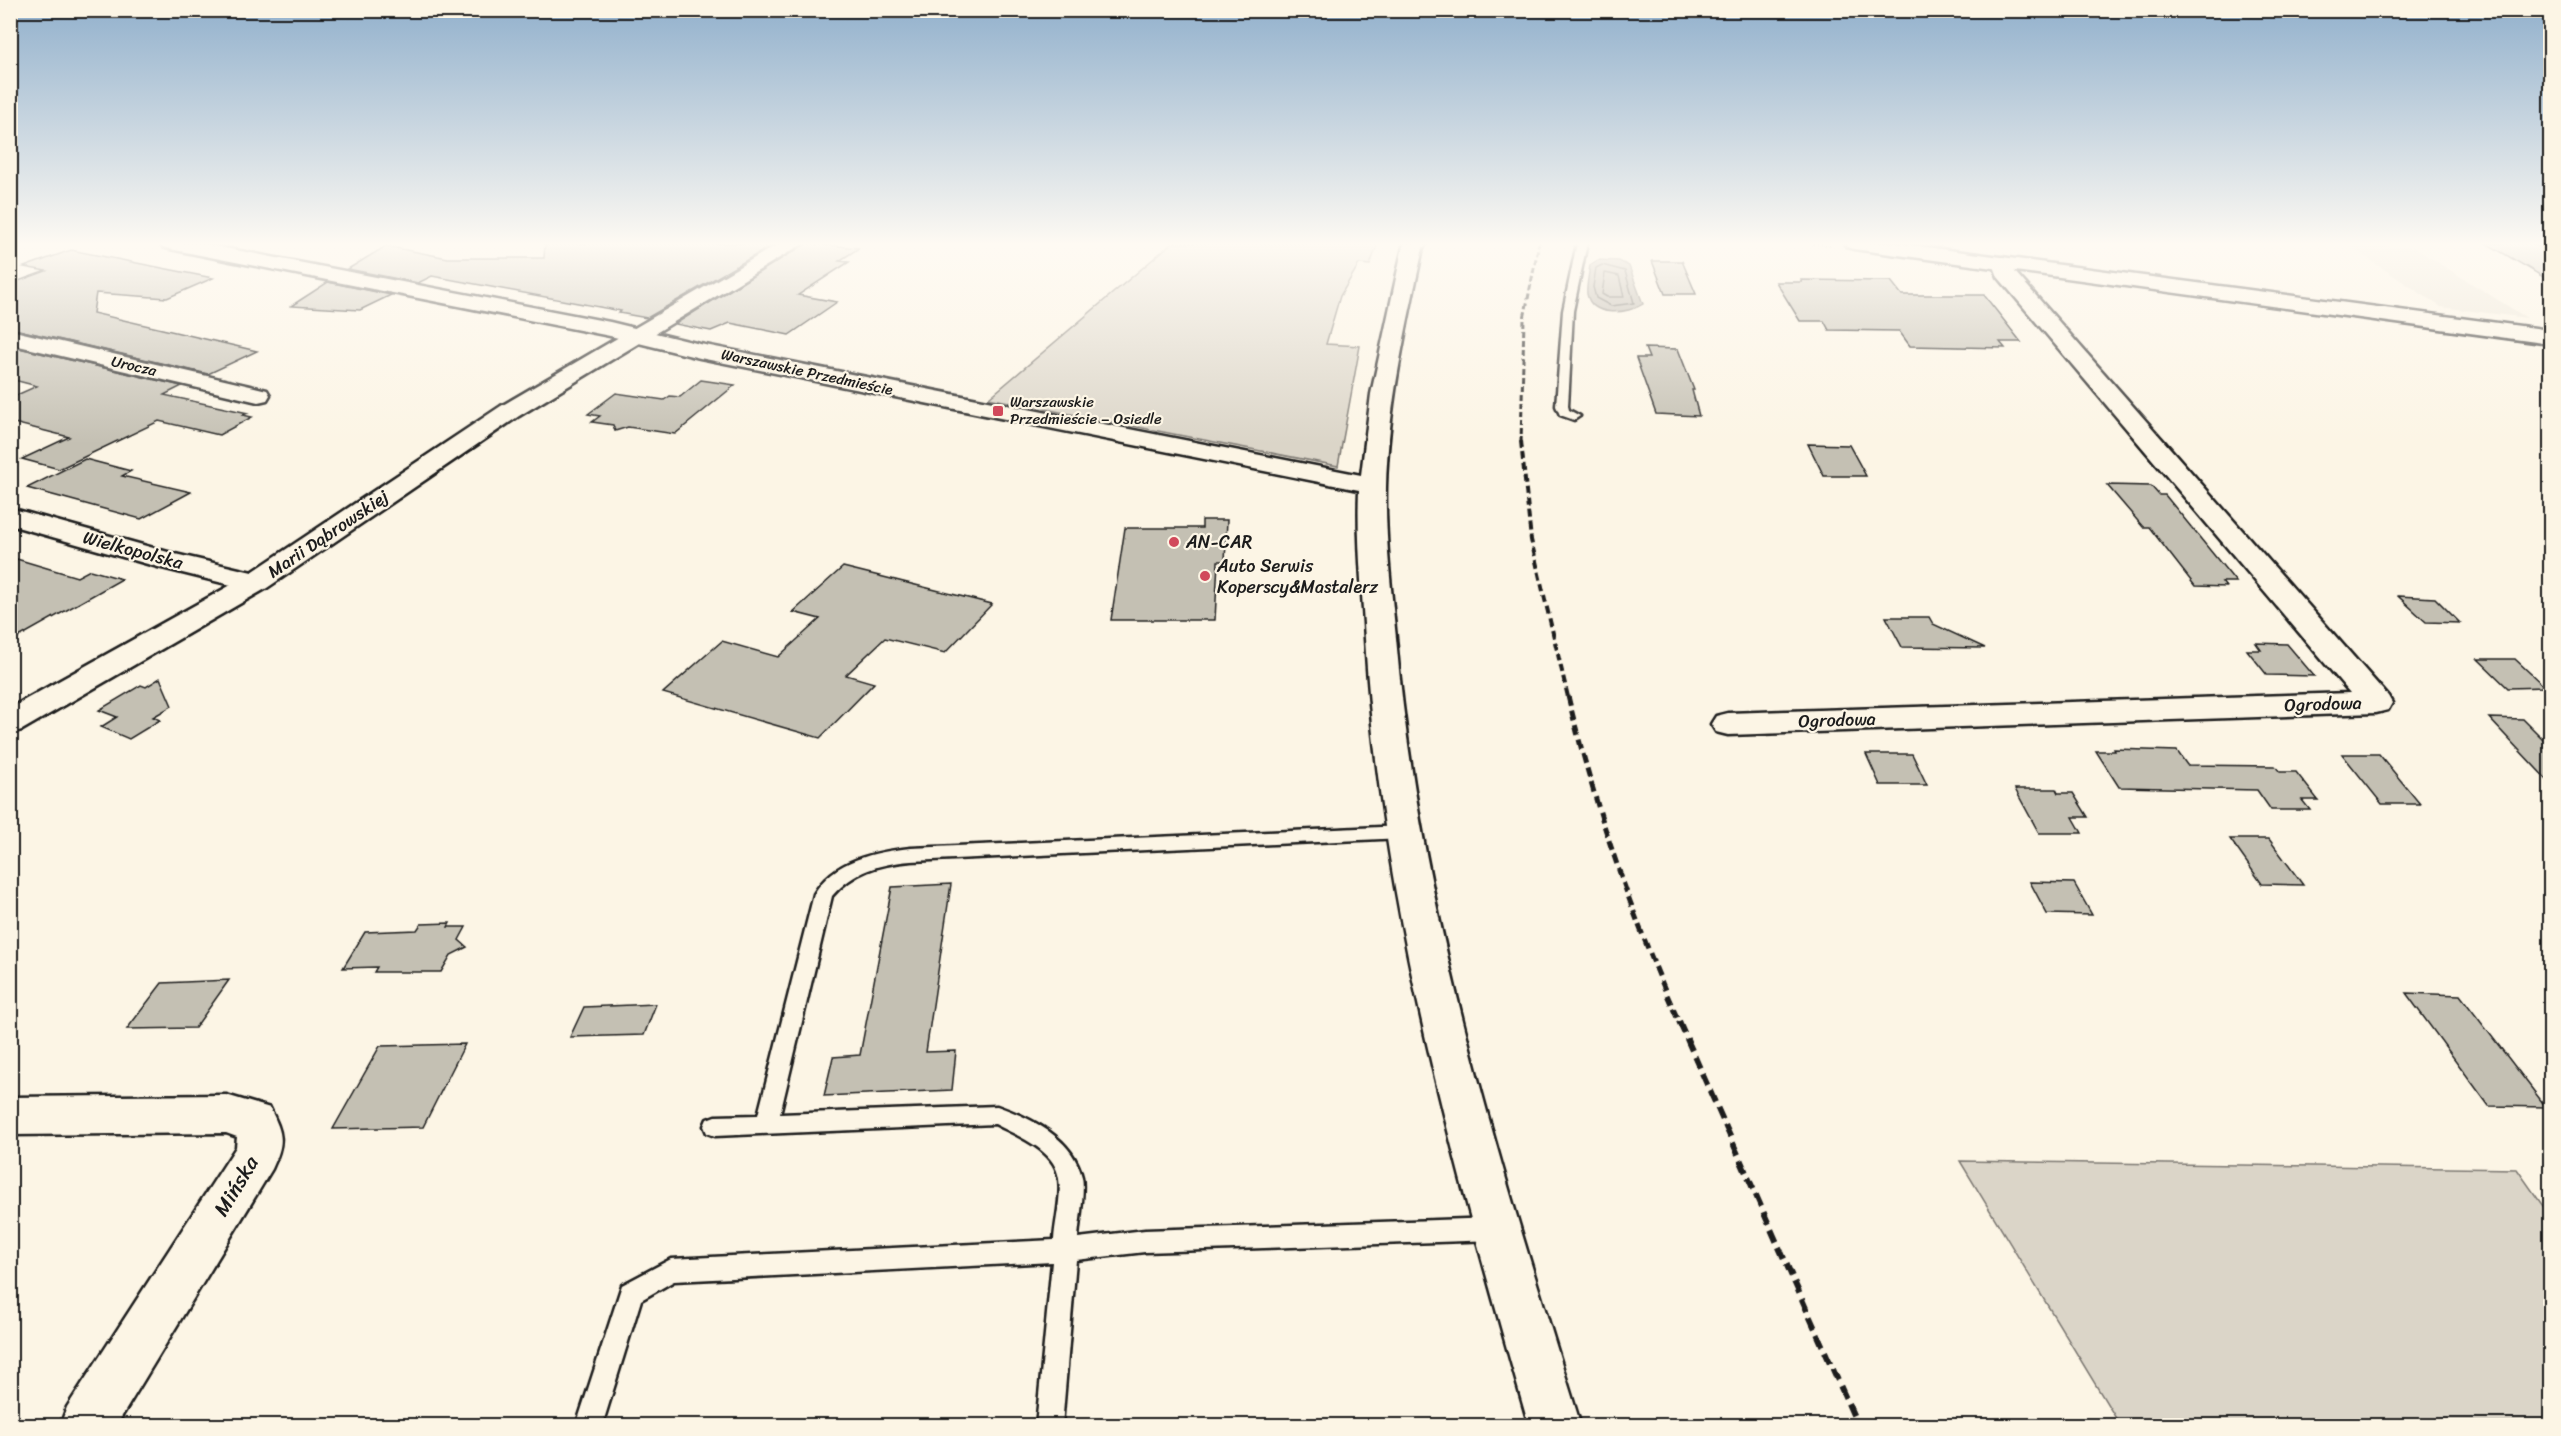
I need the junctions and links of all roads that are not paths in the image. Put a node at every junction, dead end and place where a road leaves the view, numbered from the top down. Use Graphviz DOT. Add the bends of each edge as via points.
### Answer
graph roads {
  1 [pos="511,310"];
  2 [pos="680,310"];
  3 [pos="1399,310"];
  4 [pos="1568,310"];
  5 [pos="2037,310"];
  6 [pos="2346,310"];
  7 [pos="2394,310"];
  8 [pos="2550,331"];
  9 [pos="638,335"];
  10 [pos="10,337"];
  11 [pos="2550,338"];
  12 [pos="258,395"];
  13 [pos="1574,416"];
  14 [pos="1373,485"];
  15 [pos="10,516"];
  16 [pos="257,582"];
  17 [pos="10,722"];
  18 [pos="1728,723"];
  19 [pos="1403,832"];
  20 [pos="10,1116"];
  21 [pos="767,1124"];
  22 [pos="715,1126"];
  23 [pos="1496,1229"];
  24 [pos="1065,1250"];
  25 [pos="86,1425"];
  26 [pos="589,1425"];
  27 [pos="1049,1425"];
  28 [pos="1556,1425"];
  1 -- 9 [label="street, Warszawskie Przedmieście"];
  2 -- 9 [label="street, Marii Dąbrowskiej"];
  3 -- 14 [label="street" via="1384,380"];
  4 -- 13 [label="lane" via="1562,406 1564,412"];
  5 -- 18 [label="street, Ogrodowa" via="2376,703"];
  6 -- 11 [label="street"];
  7 -- 8 [label="street"];
  9 -- 14 [label="street, Warszawskie Przedmieście" via="700,351"];
  9 -- 16 [label="street, Marii Dąbrowskiej" via="510,411"];
  10 -- 12 [label="street, Urocza"];
  14 -- 19 [label="street" via="1380,651"];
  15 -- 16 [label="street, Wielkopolska"];
  16 -- 17 [label="street, Marii Dąbrowskiej"];
  19 -- 21 [label="lane" via="934,853 891,856 855,865 823,894"];
  19 -- 23 [label="street" via="1436,997"];
  20 -- 25 [label="street, Mińska" via="226,1114 254,1121 261,1133 262,1143"];
  21 -- 22 [label="lane"];
  21 -- 24 [label="lane" via="961,1115 997,1116 1019,1124 1058,1152 1071,1178"];
  23 -- 24 [label="lane" via="1145,1241"];
  23 -- 28 [label="street"];
  24 -- 26 [label="lane" via="671,1270 631,1293"];
  24 -- 27 [label="lane"];
}
